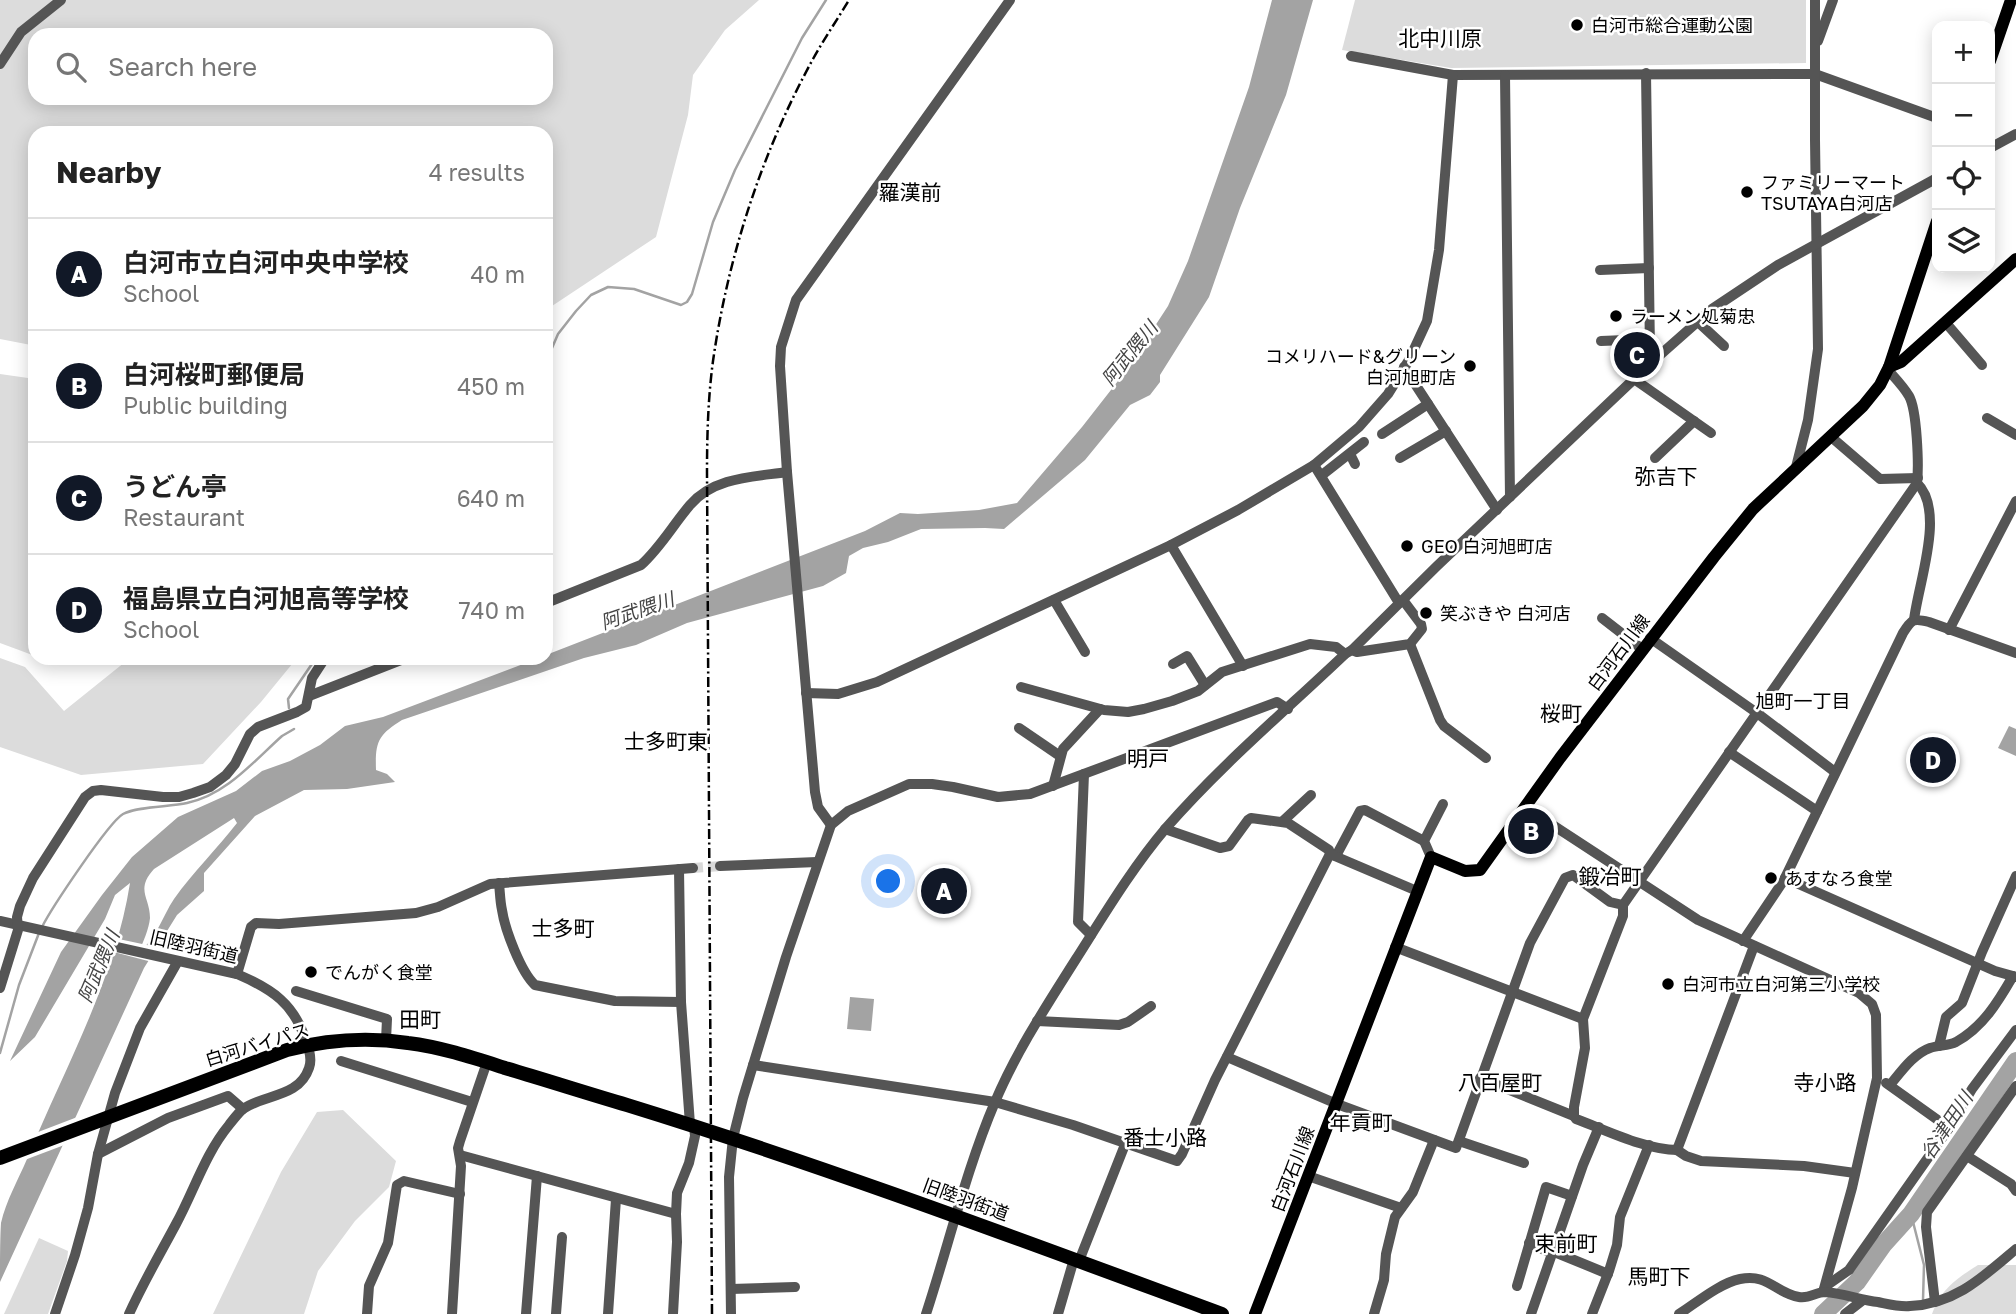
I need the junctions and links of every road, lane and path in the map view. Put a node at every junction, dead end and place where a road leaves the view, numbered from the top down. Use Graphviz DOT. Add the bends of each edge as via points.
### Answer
graph roads {
  1 [pos="61,0"];
  2 [pos="1010,0"];
  3 [pos="1815,0"];
  4 [pos="1833,0"];
  5 [pos="2011,0"];
  6 [pos="1995,46"];
  7 [pos="1815,48"];
  8 [pos="1351,56"];
  9 [pos="0,64"];
  10 [pos="1646,73"];
  11 [pos="1815,74"];
  12 [pos="1453,75"];
  13 [pos="1505,75"];
  14 [pos="1932,116"];
  15 [pos="2016,134"];
  16 [pos="1992,147"];
  17 [pos="1932,181"];
  18 [pos="1932,236"];
  19 [pos="1817,243"];
  20 [pos="2016,260"];
  21 [pos="1649,268"];
  22 [pos="1600,270"];
  23 [pos="1697,321"];
  24 [pos="1946,323"];
  25 [pos="1650,339"];
  26 [pos="1601,341"];
  27 [pos="1724,346"];
  28 [pos="1652,362"];
  29 [pos="1982,365"];
  30 [pos="1404,367"];
  31 [pos="1888,369"];
  32 [pos="1634,379"];
  33 [pos="1428,404"];
  34 [pos="1987,418"];
  35 [pos="1694,421"];
  36 [pos="1446,431"];
  37 [pos="1711,433"];
  38 [pos="1382,434"];
  39 [pos="2016,435"];
  40 [pos="1830,436"];
  41 [pos="1364,442"];
  42 [pos="1350,454"];
  43 [pos="1400,458"];
  44 [pos="1655,458"];
  45 [pos="1354,464"];
  46 [pos="1314,465"];
  47 [pos="1796,467"];
  48 [pos="787,472"];
  49 [pos="1322,475"];
  50 [pos="1917,480"];
  51 [pos="1510,497"];
  52 [pos="2016,501"];
  53 [pos="1497,510"];
  54 [pos="1171,545"];
  55 [pos="553,600"];
  56 [pos="1054,600"];
  57 [pos="1401,601"];
  58 [pos="1602,618"];
  59 [pos="1914,620"];
  60 [pos="1949,630"];
  61 [pos="1650,638"];
  62 [pos="1410,644"];
  63 [pos="1642,649"];
  64 [pos="1085,652"];
  65 [pos="1348,652"];
  66 [pos="2016,653"];
  67 [pos="1173,663"];
  68 [pos="320,665"];
  69 [pos="388,665"];
  70 [pos="1243,666"];
  71 [pos="1205,685"];
  72 [pos="1021,687"];
  73 [pos="806,693"];
  74 [pos="309,696"];
  75 [pos="1100,709"];
  76 [pos="1288,709"];
  77 [pos="1757,713"];
  78 [pos="1019,728"];
  79 [pos="1729,752"];
  80 [pos="1060,757"];
  81 [pos="1486,758"];
  82 [pos="1835,772"];
  83 [pos="1084,774"];
  84 [pos="1053,786"];
  85 [pos="1311,795"];
  86 [pos="1443,804"];
  87 [pos="1525,807"];
  88 [pos="1816,811"];
  89 [pos="1283,821"];
  90 [pos="831,825"];
  91 [pos="1166,829"];
  92 [pos="1424,841"];
  93 [pos="1333,855"];
  94 [pos="1431,857"];
  95 [pos="817,862"];
  96 [pos="720,866"];
  97 [pos="692,868"];
  98 [pos="679,869"];
  99 [pos="2016,876"];
  100 [pos="1785,878"];
  101 [pos="499,883"];
  102 [pos="1638,883"];
  103 [pos="1417,891"];
  104 [pos="1623,905"];
  105 [pos="0,921"];
  106 [pos="23,926"];
  107 [pos="1091,935"];
  108 [pos="1743,941"];
  109 [pos="1754,946"];
  110 [pos="1395,947"];
  111 [pos="176,961"];
  112 [pos="1979,964"];
  113 [pos="237,974"];
  114 [pos="2015,977"];
  115 [pos="0,988"];
  116 [pos="296,991"];
  117 [pos="1512,993"];
  118 [pos="681,1002"];
  119 [pos="1151,1006"];
  120 [pos="1583,1018"];
  121 [pos="1037,1021"];
  122 [pos="2016,1030"];
  123 [pos="386,1040"];
  124 [pos="307,1045"];
  125 [pos="1939,1046"];
  126 [pos="1227,1057"];
  127 [pos="341,1061"];
  128 [pos="486,1062"];
  129 [pos="753,1065"];
  130 [pos="1877,1077"];
  131 [pos="1480,1078"];
  132 [pos="1890,1085"];
  133 [pos="2016,1086"];
  134 [pos="472,1102"];
  135 [pos="995,1102"];
  136 [pos="1337,1104"];
  137 [pos="243,1109"];
  138 [pos="1574,1116"];
  139 [pos="692,1125"];
  140 [pos="1599,1128"];
  141 [pos="1949,1128"];
  142 [pos="733,1138"];
  143 [pos="1434,1140"];
  144 [pos="1459,1141"];
  145 [pos="1126,1142"];
  146 [pos="1649,1145"];
  147 [pos="1677,1150"];
  148 [pos="98,1154"];
  149 [pos="460,1155"];
  150 [pos="1967,1156"];
  151 [pos="0,1158"];
  152 [pos="1524,1163"];
  153 [pos="1855,1174"];
  154 [pos="537,1176"];
  155 [pos="1308,1176"];
  156 [pos="2016,1191"];
  157 [pos="460,1194"];
  158 [pos="1572,1196"];
  159 [pos="616,1199"];
  160 [pos="1401,1208"];
  161 [pos="676,1214"];
  162 [pos="957,1216"];
  163 [pos="562,1237"];
  164 [pos="1529,1243"];
  165 [pos="2016,1249"];
  166 [pos="1552,1252"];
  167 [pos="1077,1260"];
  168 [pos="1608,1274"];
  169 [pos="1517,1286"];
  170 [pos="794,1287"];
  171 [pos="731,1289"];
  172 [pos="1824,1289"];
  173 [pos="1863,1300"];
  174 [pos="1932,1303"];
  175 [pos="55,1314"];
  176 [pos="128,1314"];
  177 [pos="367,1314"];
  178 [pos="452,1314"];
  179 [pos="526,1314"];
  180 [pos="556,1314"];
  181 [pos="608,1314"];
  182 [pos="673,1314"];
  183 [pos="731,1314"];
  184 [pos="926,1314"];
  185 [pos="1058,1314"];
  186 [pos="1222,1314"];
  187 [pos="1255,1314"];
  188 [pos="1374,1314"];
  189 [pos="1531,1314"];
  190 [pos="1592,1314"];
  191 [pos="1679,1314"];
  192 [pos="1845,1314"];
  1 -- 9 [label="street" via="21,32"];
  2 -- 48 [label="street" via="796,300 781,346"];
  3 -- 7 [label="street"];
  4 -- 7 [label="street"];
  5 -- 6 [label="main road"];
  7 -- 11 [label="street"];
  8 -- 12 [label="street"];
  10 -- 11 [label="street"];
  10 -- 13 [label="street"];
  10 -- 21 [label="street"];
  11 -- 14 [label="street"];
  11 -- 19 [label="street"];
  12 -- 13 [label="street"];
  12 -- 30 [label="street" via="1437,262 1427,321"];
  13 -- 51 [label="street"];
  15 -- 16 [label="street"];
  17 -- 19 [label="street"];
  18 -- 31 [label="main road, 白河石川線"];
  19 -- 23 [label="street"];
  19 -- 47 [label="street" via="1818,349"];
  20 -- 24 [label="main road"];
  21 -- 22 [label="street"];
  21 -- 25 [label="street"];
  23 -- 27 [label="street"];
  23 -- 28 [label="street"];
  24 -- 29 [label="street"];
  24 -- 31 [label="main road"];
  25 -- 26 [label="street"];
  25 -- 28 [label="street"];
  28 -- 32 [label="street"];
  30 -- 33 [label="street"];
  30 -- 46 [label="street" via="1359,427"];
  31 -- 40 [label="main road, 白河石川線" via="1863,407"];
  31 -- 50 [label="street" via="1912,404"];
  32 -- 35 [label="street"];
  32 -- 51 [label="street"];
  33 -- 36 [label="street"];
  33 -- 38 [label="street"];
  34 -- 39 [label="street"];
  35 -- 37 [label="street"];
  35 -- 44 [label="street"];
  36 -- 43 [label="street"];
  36 -- 53 [label="street"];
  40 -- 47 [label="main road, 白河石川線"];
  40 -- 50 [label="street" via="1880,479"];
  41 -- 42 [label="street"];
  42 -- 45 [label="street"];
  42 -- 49 [label="street"];
  46 -- 49 [label="street"];
  46 -- 54 [label="street"];
  47 -- 61 [label="main road, 白河石川線" via="1753,509"];
  48 -- 55 [label="street" via="713,487 691,504 641,565"];
  48 -- 73 [label="street"];
  49 -- 57 [label="street"];
  50 -- 59 [label="street" via="1929,506 1930,533"];
  50 -- 77 [label="street"];
  51 -- 53 [label="street"];
  52 -- 60 [label="street"];
  53 -- 57 [label="street"];
  54 -- 56 [label="street"];
  54 -- 70 [label="street"];
  56 -- 64 [label="street"];
  56 -- 73 [label="street" via="877,682 838,694"];
  57 -- 62 [label="street" via="1421,624"];
  57 -- 65 [label="street"];
  58 -- 63 [label="street"];
  59 -- 60 [label="street"];
  59 -- 82 [label="street" via="1903,632"];
  60 -- 66 [label="street"];
  61 -- 63 [label="main road, 白河石川線"];
  61 -- 77 [label="street"];
  62 -- 65 [label="street"];
  62 -- 81 [label="street" via="1444,726"];
  63 -- 87 [label="main road, 白河石川線"];
  65 -- 70 [label="street" via="1310,644"];
  65 -- 76 [label="street"];
  67 -- 71 [label="street" via="1187,656"];
  68 -- 74 [label="street"];
  69 -- 74 [label="street"];
  70 -- 71 [label="street" via="1223,672"];
  71 -- 75 [label="street" via="1143,709"];
  72 -- 75 [label="street"];
  73 -- 90 [label="street" via="815,792 818,807"];
  74 -- 106 [label="street" via="306,707 250,734 235,764 210,787 179,797 93,791 85,797 33,878 17,917"];
  75 -- 80 [label="street"];
  76 -- 83 [label="street" via="1277,702"];
  76 -- 91 [label="street" via="1232,758"];
  77 -- 79 [label="street"];
  77 -- 82 [label="street"];
  78 -- 80 [label="street"];
  79 -- 88 [label="street"];
  79 -- 102 [label="street"];
  80 -- 84 [label="street"];
  82 -- 88 [label="street"];
  83 -- 84 [label="street"];
  83 -- 107 [label="street" via="1078,922"];
  84 -- 90 [label="street" via="998,797 942,785 909,785 848,811"];
  85 -- 89 [label="street"];
  86 -- 92 [label="street"];
  87 -- 94 [label="main road, 白河石川線" via="1480,870 1465,871"];
  87 -- 102 [label="street"];
  88 -- 100 [label="street"];
  89 -- 91 [label="street" via="1248,820 1229,846 1220,848"];
  89 -- 93 [label="street"];
  90 -- 95 [label="street"];
  91 -- 107 [label="street"];
  92 -- 93 [label="street" via="1365,810"];
  92 -- 94 [label="street"];
  93 -- 103 [label="street"];
  93 -- 126 [label="street"];
  94 -- 103 [label="main road, 白河石川線"];
  95 -- 96 [label="street"];
  95 -- 129 [label="street"];
  97 -- 98 [label="street"];
  98 -- 101 [label="street"];
  98 -- 118 [label="street"];
  99 -- 112 [label="street"];
  100 -- 108 [label="street"];
  100 -- 112 [label="street"];
  101 -- 113 [label="street" via="416,913 256,923"];
  101 -- 118 [label="street" via="502,912 515,951 535,985 615,1001"];
  102 -- 104 [label="street"];
  102 -- 108 [label="street"];
  103 -- 110 [label="main road, 白河石川線"];
  104 -- 117 [label="street" via="1610,902 1573,875 1565,878 1530,943"];
  104 -- 120 [label="street" via="1623,916"];
  105 -- 106 [label="street, 旧陸羽街道"];
  106 -- 111 [label="street, 旧陸羽街道"];
  106 -- 115 [label="street"];
  107 -- 121 [label="street"];
  108 -- 109 [label="street"];
  109 -- 130 [label="street" via="1867,998 1876,1016"];
  109 -- 147 [label="street"];
  110 -- 117 [label="street"];
  110 -- 136 [label="main road, 白河石川線"];
  111 -- 113 [label="street, 旧陸羽街道"];
  111 -- 148 [label="street" via="141,1028 115,1093"];
  112 -- 114 [label="street"];
  112 -- 125 [label="street" via="1962,1003 1946,1017"];
  113 -- 124 [label="street, 旧陸羽街道" via="288,1005"];
  114 -- 125 [label="street" via="1984,1019 1956,1041"];
  116 -- 123 [label="street" via="387,1019"];
  117 -- 120 [label="street"];
  117 -- 131 [label="street"];
  118 -- 139 [label="street"];
  119 -- 121 [label="street" via="1119,1025"];
  120 -- 138 [label="street" via="1586,1048"];
  121 -- 135 [label="street"];
  122 -- 141 [label="street"];
  123 -- 124 [label="highway, 白河バイパス"];
  123 -- 128 [label="highway, 白河バイパス"];
  124 -- 137 [label="street" via="309,1070 293,1089"];
  124 -- 151 [label="highway, 白河バイパス"];
  125 -- 132 [label="street" via="1916,1056"];
  126 -- 136 [label="street"];
  126 -- 145 [label="street" via="1179,1160"];
  127 -- 134 [label="street"];
  128 -- 134 [label="street"];
  128 -- 139 [label="highway, 白河バイパス"];
  129 -- 135 [label="street"];
  129 -- 142 [label="street"];
  130 -- 132 [label="street"];
  130 -- 153 [label="street"];
  131 -- 138 [label="street"];
  131 -- 144 [label="street"];
  132 -- 141 [label="street"];
  133 -- 150 [label="street"];
  134 -- 149 [label="street"];
  135 -- 145 [label="street"];
  135 -- 162 [label="street"];
  136 -- 143 [label="street"];
  136 -- 155 [label="main road, 白河石川線"];
  137 -- 148 [label="street" via="228,1096 168,1118"];
  137 -- 176 [label="street" via="207,1158"];
  138 -- 140 [label="street"];
  139 -- 142 [label="highway, 旧陸羽街道"];
  139 -- 161 [label="street" via="695,1136 677,1193"];
  140 -- 146 [label="street"];
  140 -- 158 [label="street"];
  141 -- 172 [label="street" via="1849,1270"];
  142 -- 162 [label="highway, 旧陸羽街道"];
  142 -- 171 [label="street"];
  143 -- 144 [label="street" via="1457,1148"];
  143 -- 160 [label="street" via="1413,1192"];
  144 -- 152 [label="street"];
  145 -- 167 [label="street"];
  146 -- 147 [label="street"];
  146 -- 168 [label="street" via="1620,1217"];
  147 -- 153 [label="street" via="1701,1161 1804,1166"];
  148 -- 175 [label="street" via="88,1208"];
  149 -- 154 [label="street"];
  149 -- 157 [label="street"];
  150 -- 156 [label="street"];
  150 -- 174 [label="street" via="1927,1212"];
  153 -- 172 [label="street"];
  154 -- 159 [label="street"];
  154 -- 179 [label="street"];
  155 -- 160 [label="street"];
  155 -- 187 [label="main road, 白河石川線"];
  157 -- 177 [label="street" via="404,1181 397,1185 388,1243 369,1286"];
  157 -- 178 [label="street"];
  158 -- 164 [label="street" via="1546,1187"];
  158 -- 166 [label="street"];
  159 -- 161 [label="street"];
  159 -- 181 [label="street"];
  160 -- 188 [label="street" via="1395,1217"];
  161 -- 182 [label="street"];
  162 -- 167 [label="highway, 旧陸羽街道"];
  162 -- 184 [label="street"];
  163 -- 180 [label="street"];
  164 -- 166 [label="street"];
  164 -- 169 [label="street"];
  165 -- 174 [label="street" via="1954,1297"];
  166 -- 168 [label="street"];
  166 -- 189 [label="street"];
  167 -- 185 [label="street"];
  167 -- 186 [label="highway, 旧陸羽街道"];
  168 -- 190 [label="street"];
  170 -- 171 [label="street"];
  171 -- 183 [label="street"];
  172 -- 173 [label="street"];
  172 -- 191 [label="street" via="1800,1297 1760,1278 1738,1279"];
  173 -- 174 [label="street" via="1908,1307"];
  173 -- 192 [label="street"];
}
